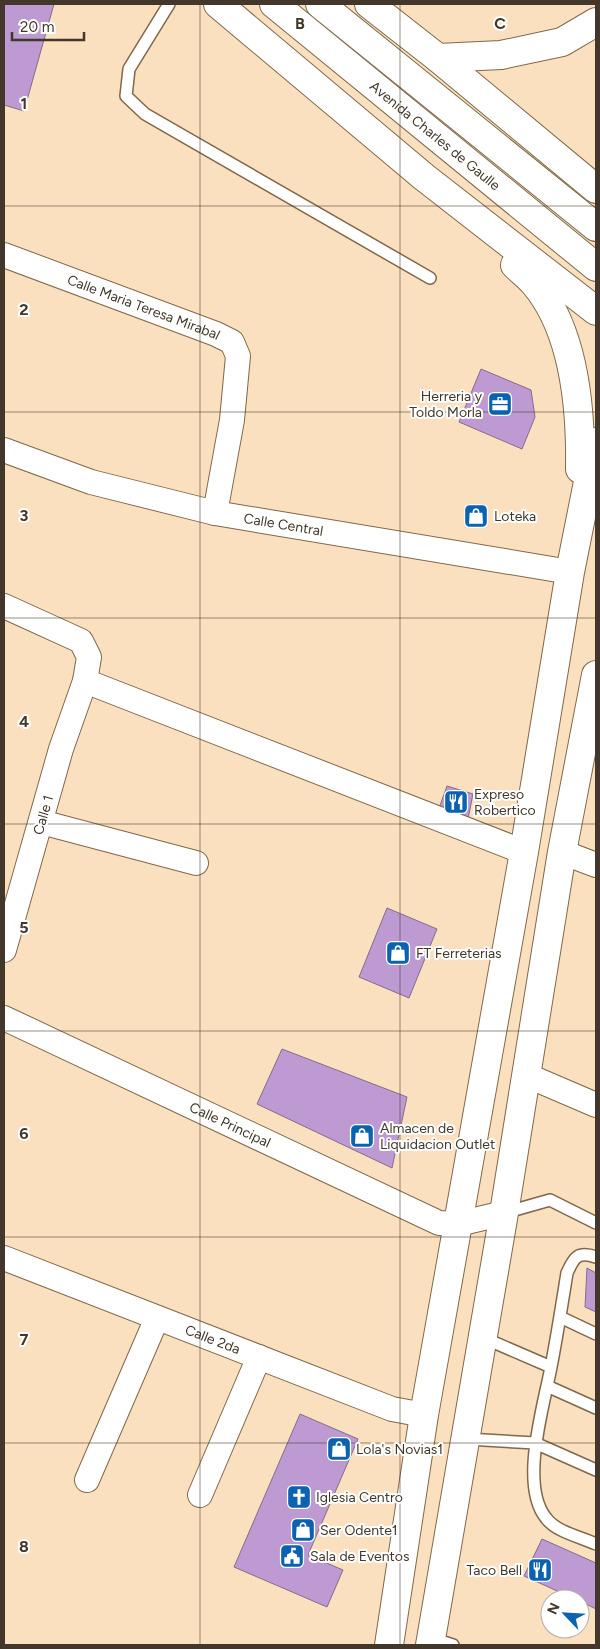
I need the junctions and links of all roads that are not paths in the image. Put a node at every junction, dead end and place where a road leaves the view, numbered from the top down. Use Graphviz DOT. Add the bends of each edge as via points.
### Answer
graph roads {
  1 [pos="169,4"];
  2 [pos="218,4"];
  3 [pos="274,4"];
  4 [pos="320,4"];
  5 [pos="369,4"];
  6 [pos="596,22"];
  7 [pos="438,58"];
  8 [pos="424,177"];
  9 [pos="596,189"];
  10 [pos="596,227"];
  11 [pos="4,255"];
  12 [pos="596,267"];
  13 [pos="430,278"];
  14 [pos="596,312"];
  15 [pos="596,442"];
  16 [pos="4,450"];
  17 [pos="215,513"];
  18 [pos="579,523"];
  19 [pos="570,572"];
  20 [pos="4,606"];
  21 [pos="596,676"];
  22 [pos="85,681"];
  23 [pos="41,822"];
  24 [pos="524,852"];
  25 [pos="562,852"];
  26 [pos="196,863"];
  27 [pos="596,865"];
  28 [pos="4,950"];
  29 [pos="4,1018"];
  30 [pos="526,1075"];
  31 [pos="596,1106"];
  32 [pos="504,1213"];
  33 [pos="596,1223"];
  34 [pos="458,1224"];
  35 [pos="596,1257"];
  36 [pos="4,1258"];
  37 [pos="560,1317"];
  38 [pos="157,1318"];
  39 [pos="596,1334"];
  40 [pos="484,1338"];
  41 [pos="259,1357"];
  42 [pos="551,1367"];
  43 [pos="547,1386"];
  44 [pos="596,1408"];
  45 [pos="424,1415"];
  46 [pos="467,1440"];
  47 [pos="535,1443"];
  48 [pos="596,1470"];
  49 [pos="87,1480"];
  50 [pos="200,1495"];
  51 [pos="596,1544"];
  52 [pos="438,1643"];
  53 [pos="389,1645"];
  1 -- 13 [label="lane" via="129,69 126,96 145,114"];
  2 -- 8 [label="main road"];
  3 -- 12 [label="main road, Avenida Charles de Gaulle"];
  4 -- 10 [label="main road, Avenida Charles de Gaulle"];
  5 -- 7 [label="main road"];
  6 -- 7 [label="main road" via="562,42 501,55"];
  7 -- 9 [label="main road"];
  8 -- 14 [label="main road"];
  8 -- 18 [label="main road" via="534,283 549,304 575,379 580,458"];
  11 -- 17 [label="street, Calle Maria Teresa Mirabal" via="232,342 238,356 237,380"];
  15 -- 18 [label="main road"];
  16 -- 17 [label="street, Calle Central" via="91,482"];
  17 -- 19 [label="street, Calle Central"];
  18 -- 19 [label="main road"];
  19 -- 24 [label="main road"];
  20 -- 22 [label="street, Calle 1" via="81,641 89,657"];
  21 -- 25 [label="main road"];
  22 -- 23 [label="street, Calle 1" via="61,749"];
  22 -- 24 [label="street"];
  23 -- 26 [label="street"];
  23 -- 28 [label="street, Calle 1"];
  24 -- 34 [label="main road"];
  25 -- 27 [label="street"];
  25 -- 30 [label="main road"];
  29 -- 34 [label="street, Calle Principal" via="439,1223"];
  30 -- 31 [label="street"];
  30 -- 32 [label="main road"];
  32 -- 33 [label="lane" via="550,1200"];
  32 -- 34 [label="street"];
  32 -- 40 [label="main road"];
  34 -- 45 [label="main road"];
  35 -- 37 [label="lane" via="578,1255 572,1261"];
  36 -- 38 [label="street, Calle 2da"];
  37 -- 39 [label="lane"];
  37 -- 42 [label="lane"];
  38 -- 41 [label="street, Calle 2da"];
  38 -- 49 [label="street"];
  40 -- 42 [label="lane"];
  40 -- 46 [label="main road"];
  41 -- 45 [label="street, Calle 2da" via="392,1409"];
  41 -- 50 [label="street"];
  42 -- 43 [label="lane"];
  43 -- 44 [label="lane"];
  43 -- 47 [label="lane"];
  45 -- 53 [label="main road"];
  46 -- 47 [label="lane"];
  46 -- 52 [label="main road"];
  47 -- 48 [label="lane"];
  47 -- 51 [label="lane" via="536,1500 546,1519"];
}
